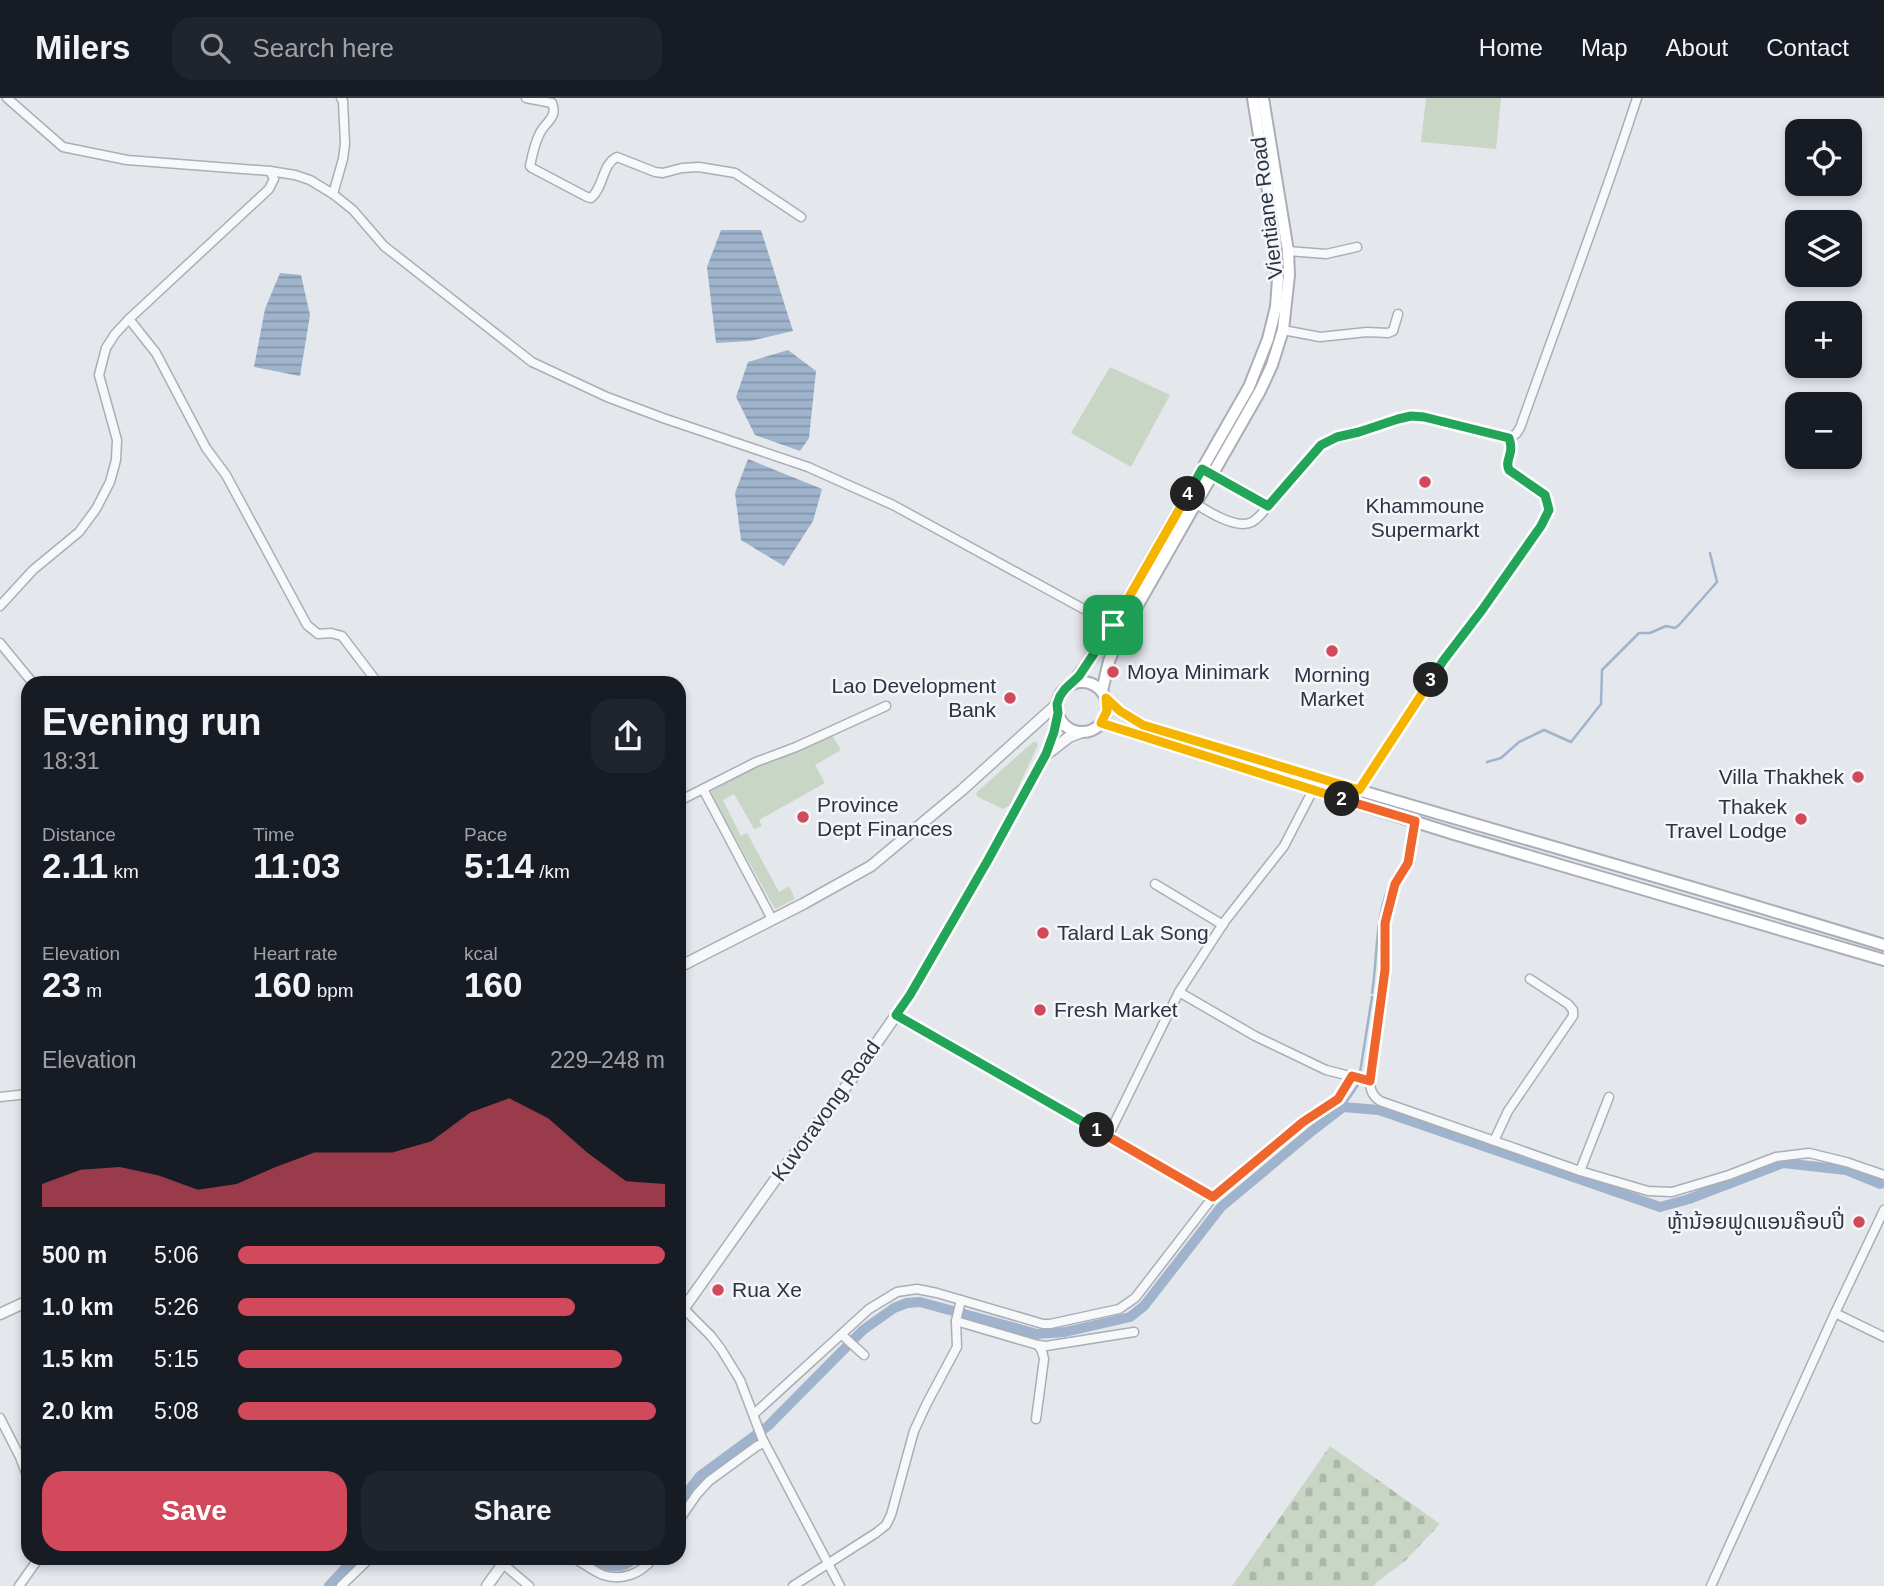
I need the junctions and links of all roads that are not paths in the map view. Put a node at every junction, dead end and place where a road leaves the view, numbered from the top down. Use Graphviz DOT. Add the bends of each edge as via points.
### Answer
graph roads {
  1 [pos="7,98"];
  2 [pos="526,98"];
  3 [pos="1253,98"];
  4 [pos="1263,98"];
  5 [pos="1637,98"];
  6 [pos="344,99"];
  7 [pos="270,171"];
  8 [pos="333,194"];
  9 [pos="801,217"];
  10 [pos="1357,247"];
  11 [pos="1288,251"];
  12 [pos="1398,314"];
  13 [pos="129,318"];
  14 [pos="1283,330"];
  15 [pos="1509,438"];
  16 [pos="1208,472"];
  17 [pos="1196,505"];
  18 [pos="1268,506"];
  19 [pos="0,606"];
  20 [pos="1113,625"];
  21 [pos="0,643"];
  22 [pos="27,676"];
  23 [pos="372,676"];
  24 [pos="1072,684"];
  25 [pos="1104,694"];
  26 [pos="886,706"];
  27 [pos="1057,708"];
  28 [pos="1101,723"];
  29 [pos="1082,732"];
  30 [pos="1046,754"];
  31 [pos="703,789"];
  32 [pos="1313,790"];
  33 [pos="1359,790"];
  34 [pos="686,798"];
  35 [pos="1415,821"];
  36 [pos="1155,884"];
  37 [pos="772,919"];
  38 [pos="1223,925"];
  39 [pos="1884,945"];
  40 [pos="1884,960"];
  41 [pos="686,963"];
  42 [pos="1530,979"];
  43 [pos="1179,992"];
  44 [pos="896,1015"];
  45 [pos="1352,1076"];
  46 [pos="1370,1081"];
  47 [pos="21,1095"];
  48 [pos="0,1097"];
  49 [pos="1609,1097"];
  50 [pos="1108,1136"];
  51 [pos="1494,1141"];
  52 [pos="1580,1171"];
  53 [pos="1884,1175"];
  54 [pos="1213,1197"];
  55 [pos="1884,1210"];
  56 [pos="961,1300"];
  57 [pos="21,1304"];
  58 [pos="686,1305"];
  59 [pos="1835,1313"];
  60 [pos="0,1314"];
  61 [pos="686,1316"];
  62 [pos="956,1321"];
  63 [pos="1134,1332"];
  64 [pos="842,1335"];
  65 [pos="1884,1337"];
  66 [pos="1038,1345"];
  67 [pos="864,1355"];
  68 [pos="754,1414"];
  69 [pos="0,1418"];
  70 [pos="1037,1419"];
  71 [pos="763,1440"];
  72 [pos="21,1460"];
  73 [pos="686,1510"];
  74 [pos="829,1564"];
  75 [pos="34,1565"];
  76 [pos="363,1565"];
  77 [pos="502,1565"];
  78 [pos="509,1565"];
  79 [pos="586,1565"];
  80 [pos="645,1565"];
  81 [pos="19,1586"];
  82 [pos="341,1586"];
  83 [pos="487,1586"];
  84 [pos="529,1586"];
  85 [pos="793,1586"];
  86 [pos="839,1586"];
  87 [pos="1711,1586"];
  1 -- 7 [label="street" via="63,147 127,160"];
  2 -- 9 [label="street" via="552,103 554,110 540,132 530,166 587,197 596,194 610,160 617,157 655,172 699,167 735,173"];
  3 -- 16 [label="main road, Vientiane Road" via="1275,235 1276,307 1249,387"];
  4 -- 11 [label="main road"];
  5 -- 15 [label="street" via="1520,428"];
  6 -- 8 [label="street" via="345,144"];
  7 -- 8 [label="street" via="302,177"];
  7 -- 13 [label="street" via="274,179 269,189"];
  8 -- 20 [label="street" via="381,244 532,362 607,397 808,467 893,505"];
  10 -- 11 [label="street" via="1326,254"];
  11 -- 14 [label="main road"];
  12 -- 14 [label="street" via="1394,331 1388,333 1320,337"];
  13 -- 19 [label="street" via="106,348 99,375 117,440 110,482 79,532 33,570"];
  13 -- 23 [label="street" via="163,365 307,625 318,634 342,636"];
  14 -- 16 [label="main road" via="1260,391"];
  15 -- 18 [label="street" via="1424,417 1398,419 1321,445"];
  15 -- 33 [label="street" via="1509,470 1545,495 1549,510"];
  16 -- 17 [label="main road"];
  16 -- 18 [label="street"];
  16 -- 20 [label="main road, Vientiane Road"];
  17 -- 18 [label="street" via="1243,525 1253,522"];
  17 -- 25 [label="main road" via="1119,638 1109,661"];
  20 -- 24 [label="main road, Vientiane Road"];
  21 -- 22 [label="street"];
  24 -- 25 [label="main road" via="1088,682"];
  24 -- 27 [label="main road"];
  25 -- 28 [label="main road" via="1107,711"];
  25 -- 33 [label="main road" via="1143,725"];
  26 -- 31 [label="street" via="756,761"];
  27 -- 29 [label="main road" via="1069,729"];
  27 -- 30 [label="street, Kuvoravong Road"];
  27 -- 37 [label="street" via="871,866"];
  28 -- 29 [label="main road"];
  28 -- 32 [label="main road"];
  29 -- 30 [label="street"];
  30 -- 44 [label="street, Kuvoravong Road"];
  31 -- 34 [label="street"];
  31 -- 37 [label="street"];
  32 -- 35 [label="main road"];
  32 -- 38 [label="street" via="1284,846"];
  33 -- 39 [label="main road"];
  35 -- 40 [label="main road"];
  35 -- 46 [label="street" via="1408,863 1395,884 1385,923 1385,970"];
  36 -- 38 [label="street"];
  37 -- 41 [label="street"];
  38 -- 43 [label="street"];
  42 -- 51 [label="street" via="1568,1004 1573,1016 1508,1111"];
  43 -- 45 [label="street" via="1255,1037 1326,1070"];
  43 -- 50 [label="street"];
  44 -- 50 [label="street"];
  44 -- 58 [label="street, Kuvoravong Road"];
  45 -- 46 [label="street"];
  45 -- 54 [label="street" via="1338,1099"];
  46 -- 51 [label="street" via="1372,1093 1380,1101"];
  47 -- 48 [label="street"];
  49 -- 52 [label="street"];
  50 -- 54 [label="street"];
  51 -- 52 [label="street"];
  52 -- 53 [label="street" via="1648,1191 1671,1192 1776,1157 1809,1153"];
  54 -- 56 [label="street" via="1135,1298 1119,1309 1043,1324"];
  55 -- 59 [label="street"];
  56 -- 62 [label="street"];
  56 -- 64 [label="street" via="918,1289 897,1292 869,1309"];
  57 -- 60 [label="street"];
  59 -- 65 [label="street"];
  59 -- 87 [label="street"];
  61 -- 68 [label="street" via="721,1349"];
  62 -- 66 [label="street"];
  62 -- 74 [label="street" via="957,1347 914,1431 886,1525"];
  63 -- 66 [label="street"];
  64 -- 67 [label="street"];
  64 -- 68 [label="street"];
  66 -- 70 [label="street" via="1044,1359"];
  68 -- 71 [label="street"];
  69 -- 72 [label="street"];
  71 -- 73 [label="street" via="709,1481"];
  71 -- 74 [label="street"];
  74 -- 85 [label="street"];
  74 -- 86 [label="street"];
  75 -- 81 [label="street"];
  76 -- 82 [label="street"];
  77 -- 83 [label="street"];
  78 -- 84 [label="street"];
  79 -- 80 [label="street" via="602,1574 628,1576"];
}
